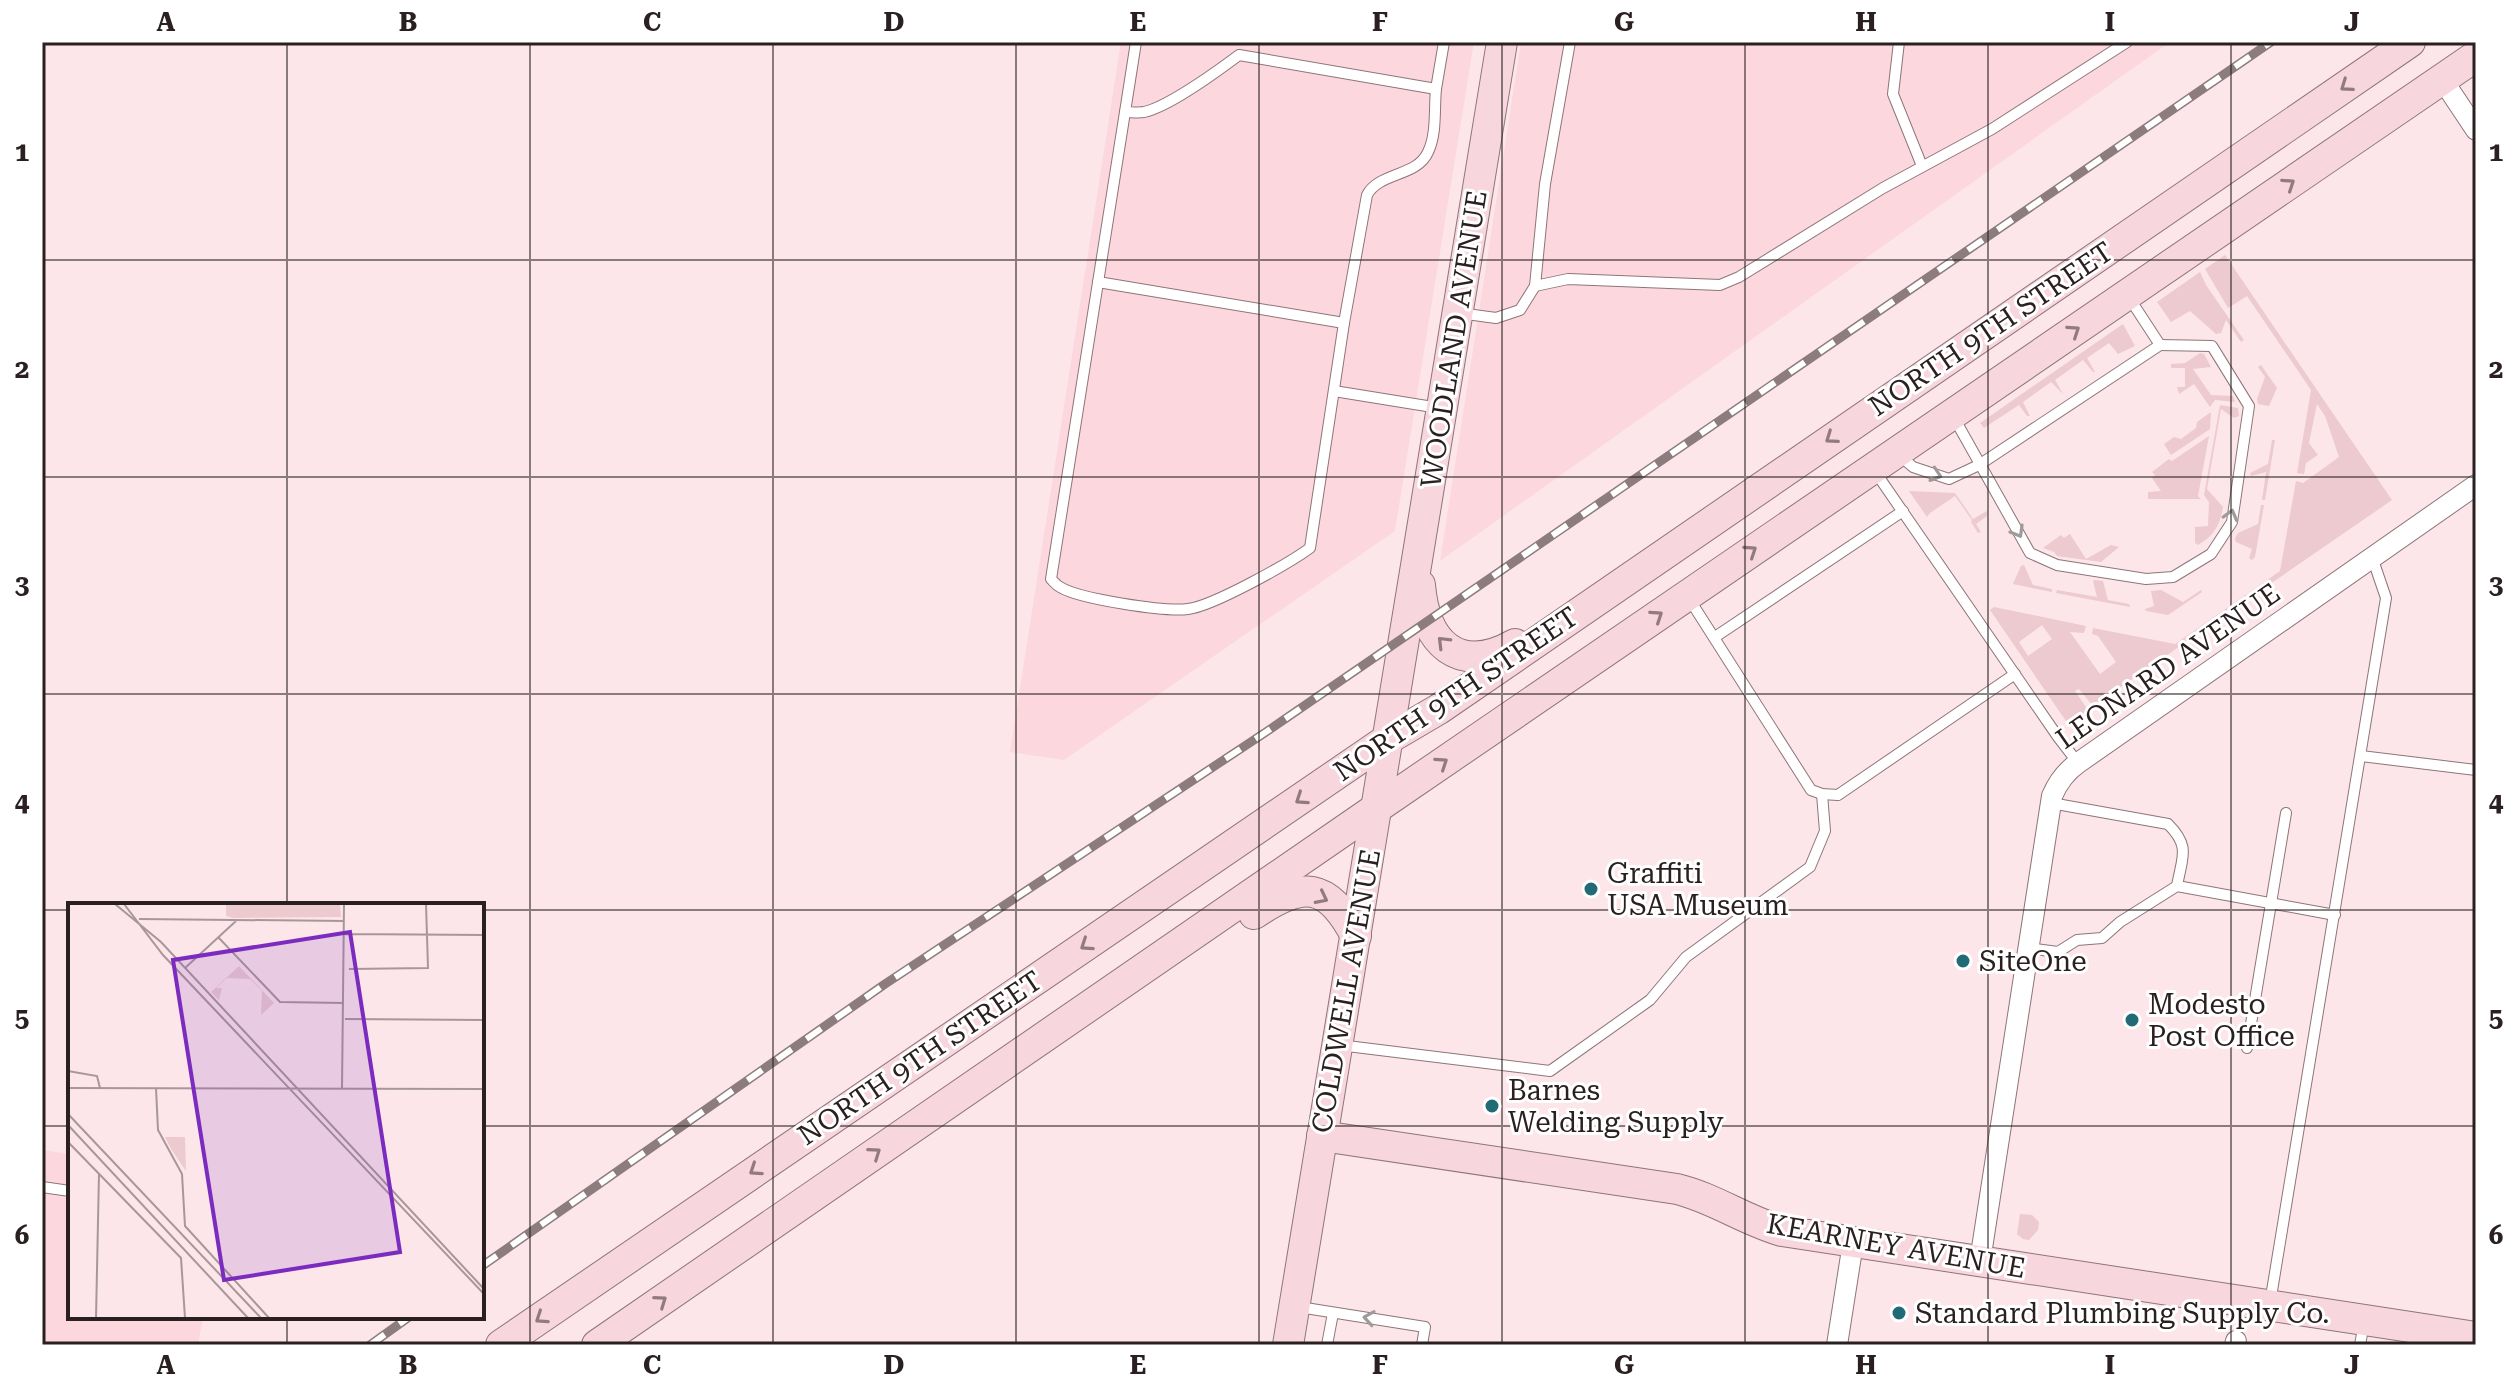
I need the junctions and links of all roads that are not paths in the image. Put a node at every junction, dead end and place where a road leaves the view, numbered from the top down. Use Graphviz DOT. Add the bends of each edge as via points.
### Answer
graph roads {
  1 [pos="1136,42"];
  2 [pos="1444,42"];
  3 [pos="1502,42"];
  4 [pos="1570,42"];
  5 [pos="1899,42"];
  6 [pos="2127,42"];
  7 [pos="2410,42"];
  8 [pos="2476,56"];
  9 [pos="2442,79"];
  10 [pos="1436,89"];
  11 [pos="1125,112"];
  12 [pos="2476,130"];
  13 [pos="1922,166"];
  14 [pos="1098,282"];
  15 [pos="1535,286"];
  16 [pos="2127,294"];
  17 [pos="1458,312"];
  18 [pos="1344,323"];
  19 [pos="2160,345"];
  20 [pos="1334,391"];
  21 [pos="1443,409"];
  22 [pos="1953,415"];
  23 [pos="1884,460"];
  24 [pos="1979,465"];
  25 [pos="2476,485"];
  26 [pos="1903,511"];
  27 [pos="2372,557"];
  28 [pos="1418,562"];
  29 [pos="1609,592"];
  30 [pos="1687,595"];
  31 [pos="1404,636"];
  32 [pos="1715,637"];
  33 [pos="2015,674"];
  34 [pos="1388,739"];
  35 [pos="2361,756"];
  36 [pos="2078,763"];
  37 [pos="2476,770"];
  38 [pos="1822,794"];
  39 [pos="2051,803"];
  40 [pos="1378,807"];
  41 [pos="2286,813"];
  42 [pos="2177,886"];
  43 [pos="2271,903"];
  44 [pos="2335,915"];
  45 [pos="1356,936"];
  46 [pos="2027,948"];
  47 [pos="1154,961"];
  48 [pos="1337,1045"];
  49 [pos="2247,1048"];
  50 [pos="1322,1136"];
  51 [pos="42,1187"];
  52 [pos="68,1191"];
  53 [pos="1853,1243"];
  54 [pos="1980,1261"];
  55 [pos="1295,1307"];
  56 [pos="2269,1307"];
  57 [pos="1333,1313"];
  58 [pos="2362,1332"];
  59 [pos="2476,1337"];
  60 [pos="501,1345"];
  61 [pos="597,1345"];
  62 [pos="1288,1345"];
  63 [pos="1327,1345"];
  64 [pos="1422,1345"];
  65 [pos="1837,1345"];
  1 -- 11 [label="lane"];
  2 -- 10 [label="lane"];
  3 -- 17 [label="street, WOODLAND AVENUE"];
  4 -- 15 [label="lane" via="1545,184"];
  5 -- 13 [label="lane" via="1893,94"];
  6 -- 13 [label="lane" via="1992,129"];
  7 -- 29 [label="street, NORTH 9TH STREET, one-way"];
  8 -- 9 [label="street, NORTH 9TH STREET"];
  9 -- 12 [label="street"];
  16 -- 9 [label="street, NORTH 9TH STREET, one-way"];
  10 -- 11 [label="lane" via="1239,55 1146,112"];
  10 -- 18 [label="lane" via="1428,152 1418,166 1367,195"];
  11 -- 14 [label="lane"];
  13 -- 15 [label="lane" via="1720,285 1568,279"];
  14 -- 18 [label="lane"];
  14 -- 20 [label="lane" via="1051,579 1060,588 1110,603 1189,609 1295,559 1310,548"];
  15 -- 17 [label="lane" via="1520,310 1496,318"];
  16 -- 19 [label="lane"];
  22 -- 16 [label="street, NORTH 9TH STREET, one-way"];
  17 -- 21 [label="street, WOODLAND AVENUE"];
  18 -- 20 [label="lane"];
  19 -- 24 [label="lane"];
  24 -- 19 [label="lane, one-way" via="2030,553 2057,565 2146,579 2173,577 2211,554 2232,522 2249,406 2212,346"];
  20 -- 21 [label="lane"];
  21 -- 28 [label="street, WOODLAND AVENUE"];
  22 -- 23 [label="street, NORTH 9TH STREET"];
  22 -- 24 [label="lane"];
  23 -- 24 [label="lane, one-way" via="1949,479"];
  23 -- 26 [label="lane"];
  30 -- 23 [label="street, NORTH 9TH STREET, one-way"];
  25 -- 27 [label="street, LEONARD AVENUE"];
  26 -- 32 [label="lane"];
  26 -- 33 [label="lane"];
  27 -- 35 [label="lane" via="2386,598"];
  27 -- 36 [label="street, LEONARD AVENUE"];
  29 -- 28 [label="street, one-way" via="1598,590 1512,646 1483,657 1466,656 1445,648 1426,621"];
  28 -- 31 [label="street, WOODLAND AVENUE"];
  29 -- 34 [label="street, NORTH 9TH STREET"];
  30 -- 32 [label="lane"];
  40 -- 30 [label="street, NORTH 9TH STREET, one-way"];
  31 -- 34 [label="street, COLDWELL AVENUE"];
  32 -- 38 [label="lane" via="1811,790"];
  33 -- 36 [label="lane"];
  33 -- 38 [label="lane" via="1838,795"];
  34 -- 40 [label="street, COLDWELL AVENUE"];
  34 -- 60 [label="street, NORTH 9TH STREET, one-way"];
  35 -- 37 [label="lane"];
  35 -- 44 [label="lane"];
  36 -- 39 [label="street, LEONARD AVENUE" via="2056,786"];
  38 -- 48 [label="lane" via="1825,831 1810,867 1686,957 1650,1000 1550,1071"];
  39 -- 42 [label="lane" via="2168,824 2184,847"];
  39 -- 46 [label="street, LEONARD AVENUE"];
  40 -- 45 [label="street, COLDWELL AVENUE"];
  40 -- 47 [label="street, NORTH 9TH STREET"];
  41 -- 43 [label="lane"];
  42 -- 43 [label="lane"];
  42 -- 46 [label="lane" via="2102,938 2077,940 2058,952"];
  43 -- 44 [label="lane"];
  43 -- 49 [label="lane"];
  44 -- 56 [label="lane"];
  47 -- 45 [label="street, one-way" via="1187,959 1295,891 1333,903"];
  45 -- 48 [label="street, COLDWELL AVENUE"];
  46 -- 54 [label="street, LEONARD AVENUE"];
  61 -- 47 [label="street, NORTH 9TH STREET, one-way"];
  48 -- 50 [label="street, COLDWELL AVENUE"];
  50 -- 53 [label="street, KEARNEY AVENUE" via="1677,1189 1765,1226"];
  50 -- 55 [label="street, COLDWELL AVENUE"];
  51 -- 52 [label="lane"];
  53 -- 54 [label="street, KEARNEY AVENUE"];
  53 -- 65 [label="street"];
  54 -- 56 [label="street, KEARNEY AVENUE"];
  55 -- 57 [label="lane"];
  55 -- 62 [label="street, COLDWELL AVENUE"];
  56 -- 58 [label="street, KEARNEY AVENUE"];
  57 -- 63 [label="lane"];
  64 -- 57 [label="lane, one-way" via="1425,1327"];
  58 -- 59 [label="street, KEARNEY AVENUE"];
}
